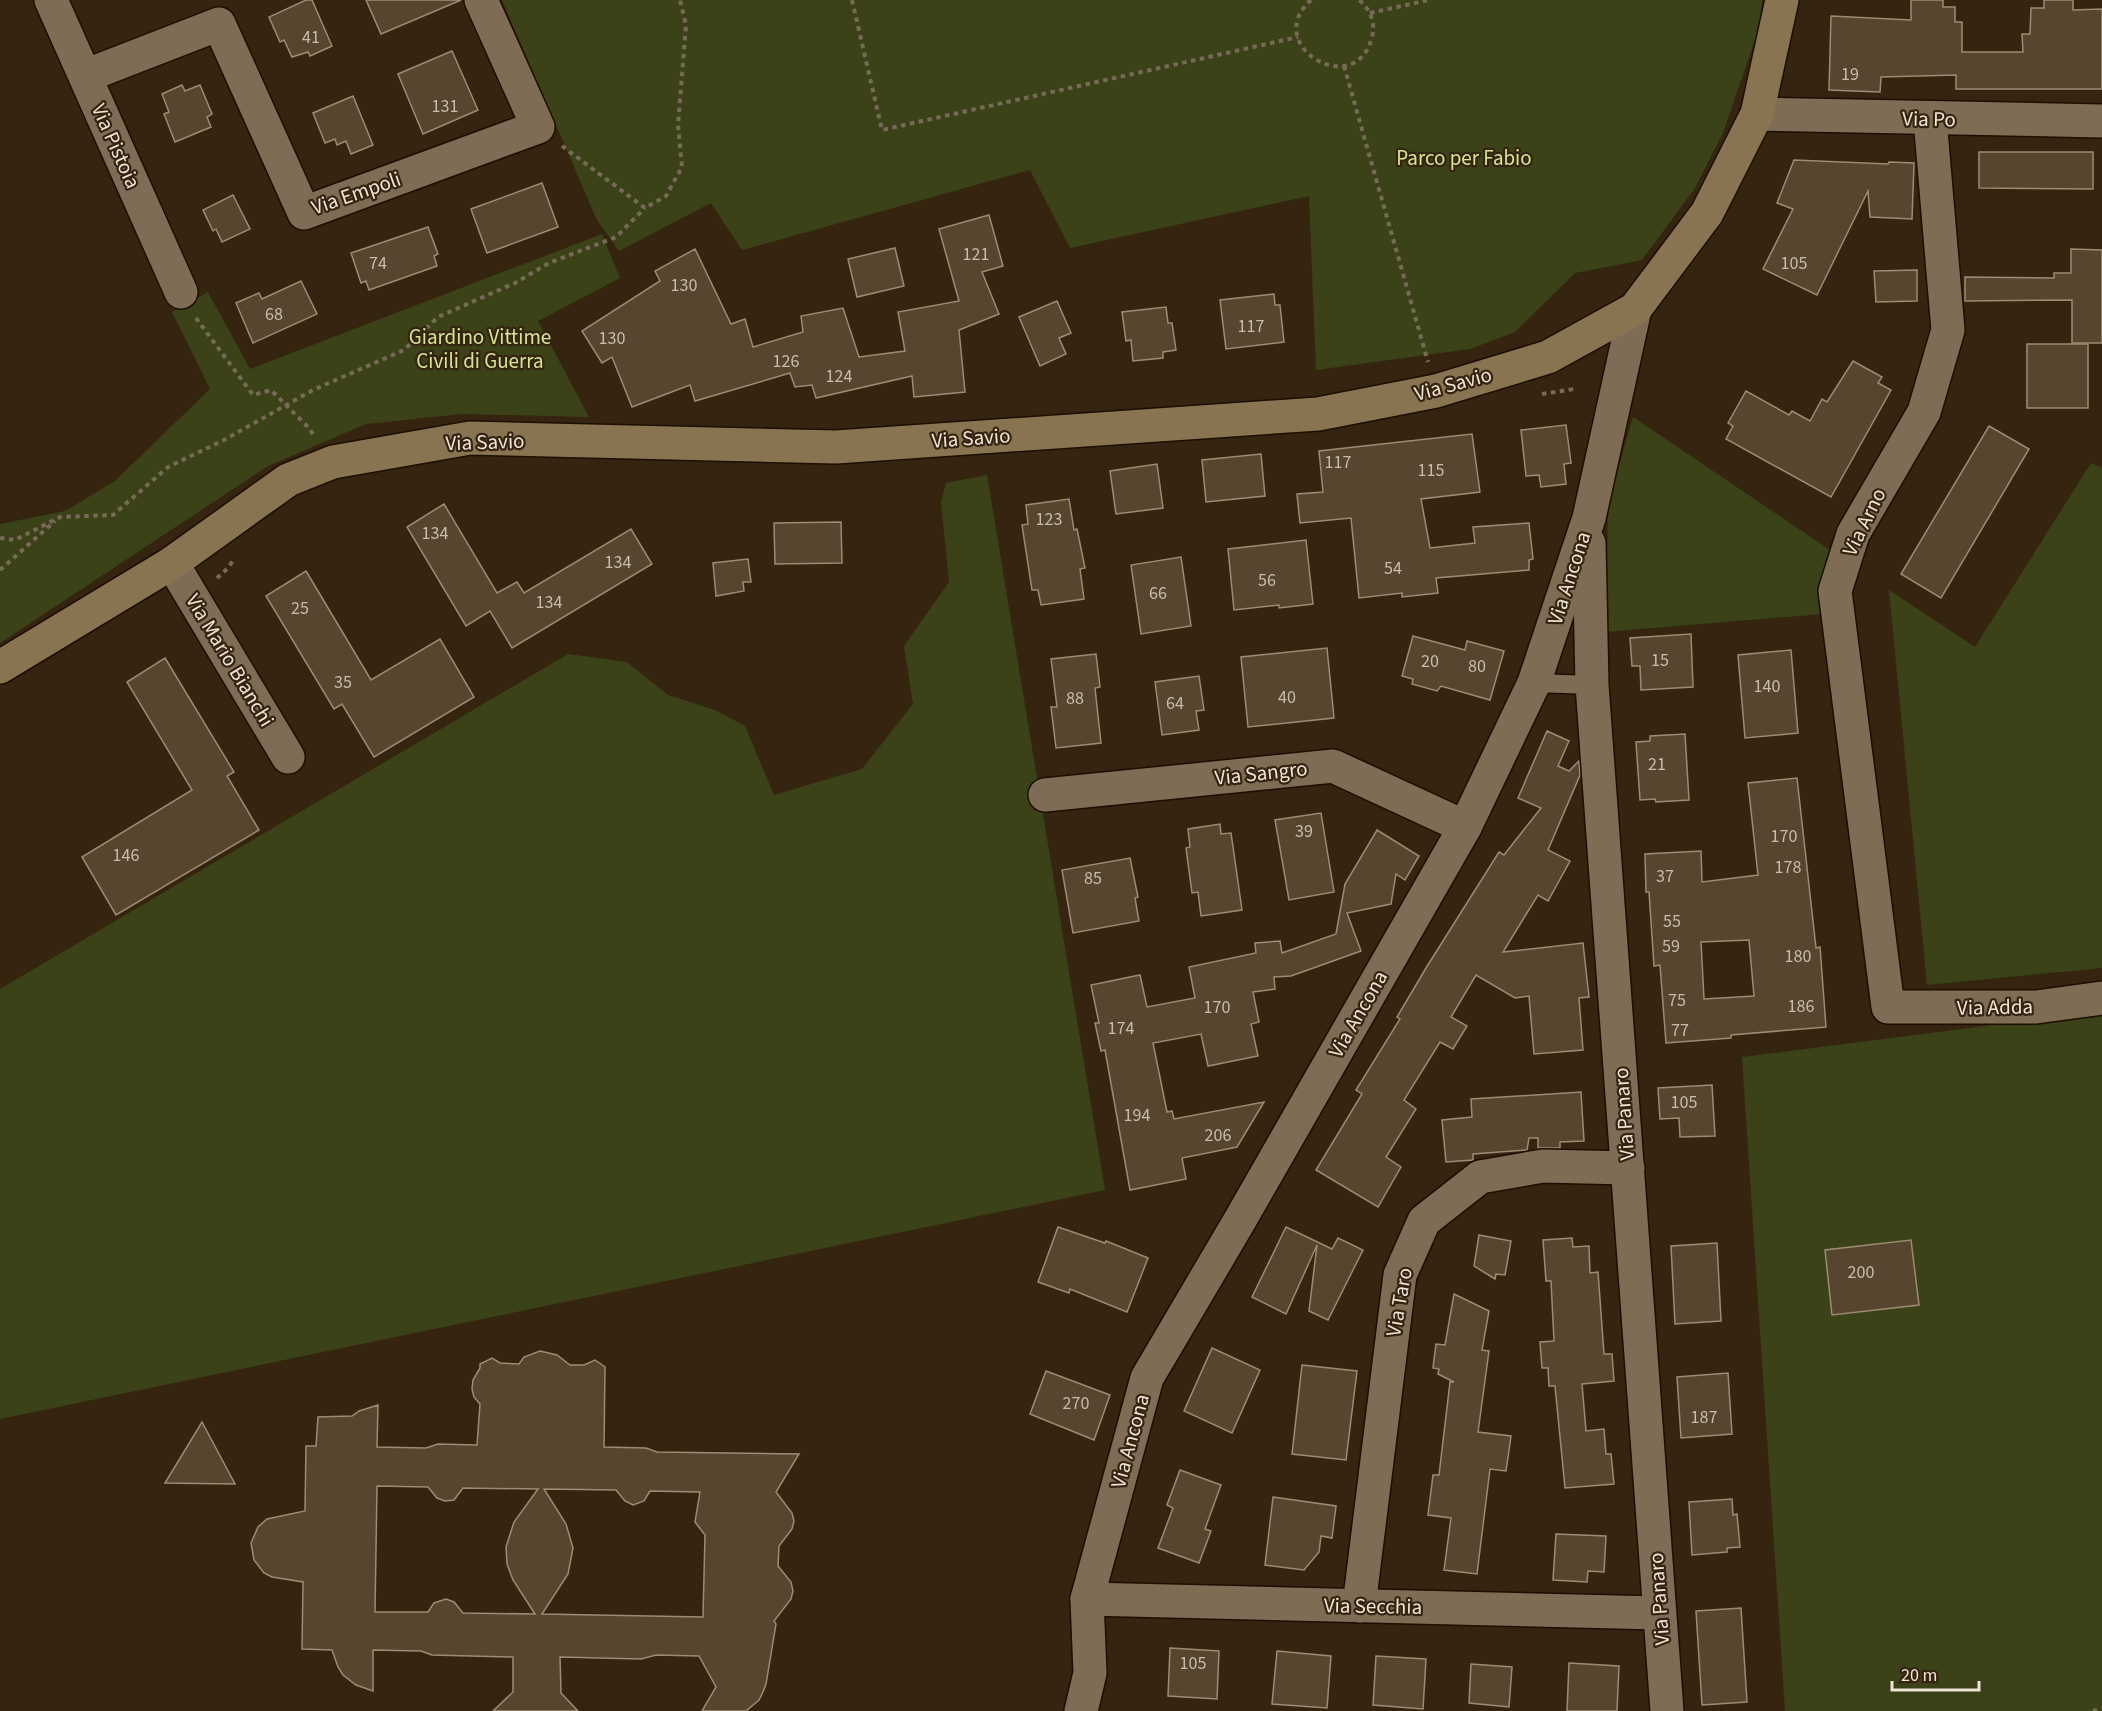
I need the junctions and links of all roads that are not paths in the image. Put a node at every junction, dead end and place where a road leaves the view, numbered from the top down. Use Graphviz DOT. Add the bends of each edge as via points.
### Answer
graph roads {
  1 [pos="51,0"];
  2 [pos="481,0"];
  3 [pos="1782,0"];
  4 [pos="86,76"];
  5 [pos="1757,114"];
  6 [pos="1930,119"];
  7 [pos="2102,121"];
  8 [pos="181,292"];
  9 [pos="1635,309"];
  10 [pos="1589,518"];
  11 [pos="172,563"];
  12 [pos="0,667"];
  13 [pos="1534,683"];
  14 [pos="1592,685"];
  15 [pos="288,757"];
  16 [pos="1045,795"];
  17 [pos="1465,827"];
  18 [pos="2102,998"];
  19 [pos="1888,1007"];
  20 [pos="1628,1168"];
  21 [pos="1087,1599"];
  22 [pos="1359,1606"];
  23 [pos="1659,1613"];
  24 [pos="1081,1711"];
  25 [pos="1667,1711"];
  1 -- 4 [label="street, Via Pistoia"];
  2 -- 4 [label="street, Via Empoli" via="538,127 304,213 219,24"];
  3 -- 5 [label="street, Via Savio"];
  4 -- 8 [label="street, Via Pistoia"];
  5 -- 6 [label="street, Via Po"];
  5 -- 9 [label="street, Via Savio" via="1707,213"];
  6 -- 7 [label="street, Via Po"];
  6 -- 19 [label="street, Via Arno" via="1948,330 1924,412 1853,534 1834,591"];
  9 -- 10 [label="street, Via Ancona"];
  9 -- 11 [label="street, Via Savio" via="1548,357 1436,391 1318,414 836,447 470,438 333,462 288,480"];
  10 -- 13 [label="street, Via Ancona"];
  10 -- 14 [label="street, Via Panaro"];
  11 -- 12 [label="street, Via Savio"];
  11 -- 15 [label="street, Via Mario Bianchi"];
  13 -- 14 [label="lane"];
  13 -- 17 [label="street, Via Ancona"];
  14 -- 20 [label="street, Via Panaro"];
  16 -- 17 [label="street, Via Sangro" via="1333,766"];
  17 -- 21 [label="street, Via Ancona" via="1147,1378"];
  18 -- 19 [label="street, Via Adda" via="2036,1007"];
  20 -- 22 [label="street, Via Taro" via="1543,1166 1480,1177 1424,1221 1400,1275"];
  20 -- 23 [label="street, Via Panaro"];
  21 -- 22 [label="street, Via Secchia"];
  21 -- 24 [label="street, Via Ancona" via="1090,1673"];
  22 -- 23 [label="street, Via Secchia"];
  23 -- 25 [label="street, Via Panaro"];
}
